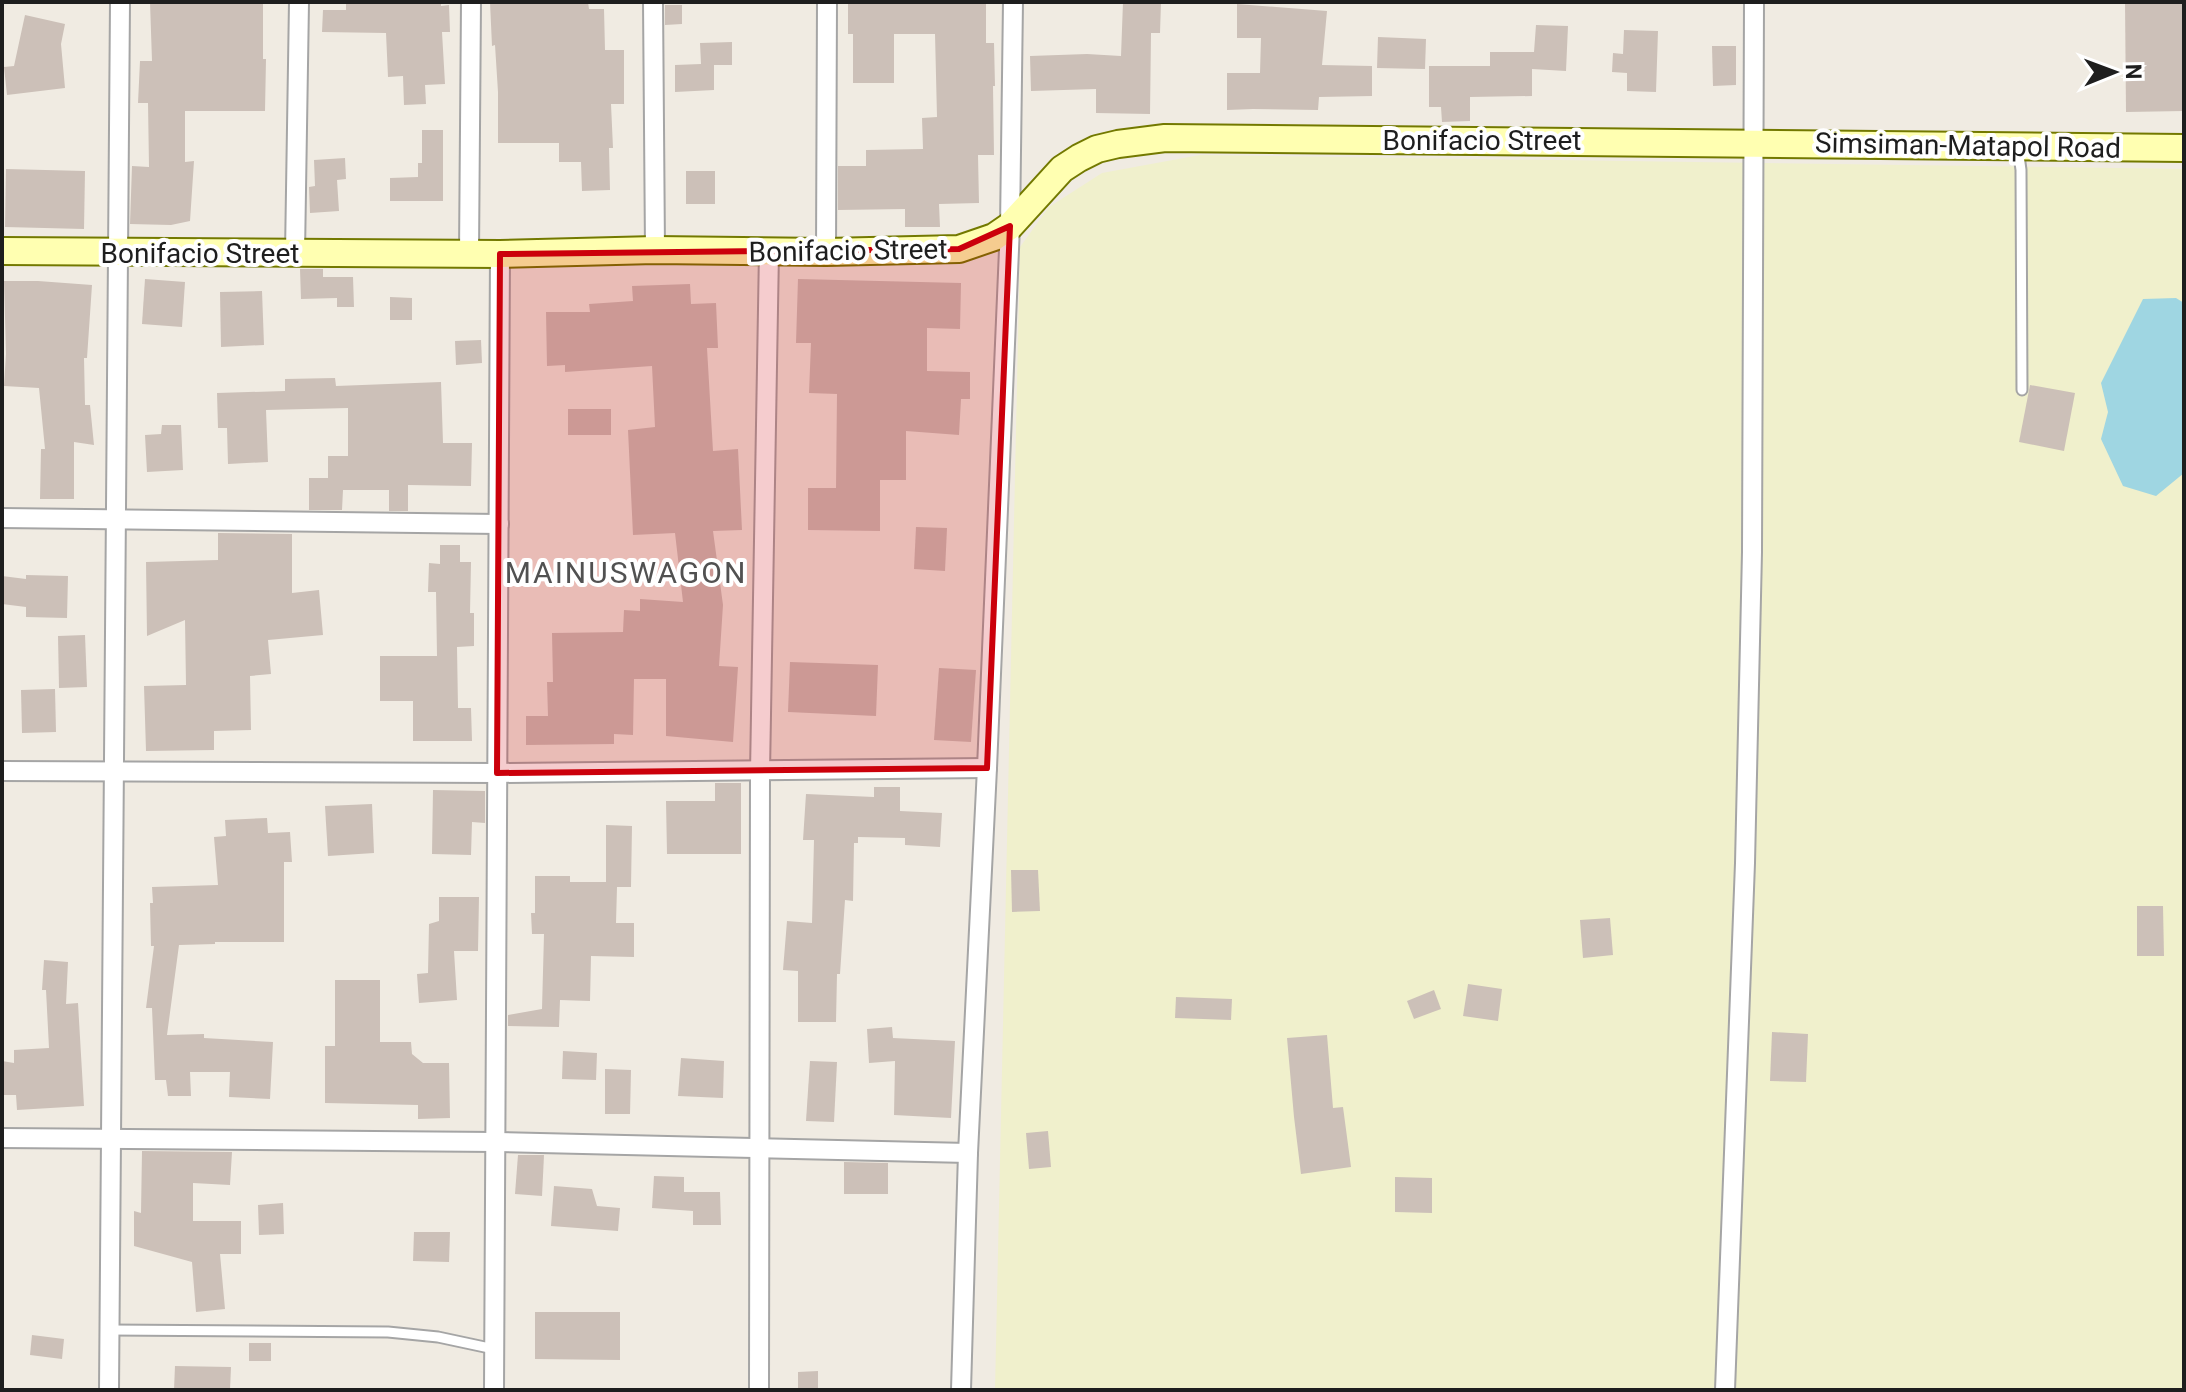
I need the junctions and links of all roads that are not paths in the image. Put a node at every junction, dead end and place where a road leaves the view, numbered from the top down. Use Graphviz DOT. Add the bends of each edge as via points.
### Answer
graph roads {
  1 [pos="120,2"];
  2 [pos="299,2"];
  3 [pos="471,2"];
  4 [pos="653,2"];
  5 [pos="827,2"];
  6 [pos="1013,2"];
  7 [pos="1754,2"];
  8 [pos="1752,143"];
  9 [pos="2018,145"];
  10 [pos="2184,148"];
  11 [pos="1010,226"];
  12 [pos="655,250"];
  13 [pos="2,251"];
  14 [pos="769,251"];
  15 [pos="119,252"];
  16 [pos="826,252"];
  17 [pos="295,253"];
  18 [pos="469,253"];
  19 [pos="500,254"];
  20 [pos="2022,390"];
  21 [pos="2,518"];
  22 [pos="116,520"];
  23 [pos="499,524"];
  24 [pos="987,768"];
  25 [pos="2,771"];
  26 [pos="114,772"];
  27 [pos="760,772"];
  28 [pos="497,773"];
  29 [pos="2,1138"];
  30 [pos="111,1140"];
  31 [pos="495,1142"];
  32 [pos="760,1147"];
  33 [pos="968,1153"];
  34 [pos="109,1330"];
  35 [pos="494,1349"];
  36 [pos="109,1390"];
  37 [pos="494,1390"];
  38 [pos="759,1390"];
  39 [pos="961,1390"];
  40 [pos="1725,1390"];
  1 -- 15 [label="street"];
  2 -- 17 [label="street"];
  3 -- 18 [label="street"];
  4 -- 12 [label="street"];
  5 -- 16 [label="street"];
  6 -- 11 [label="street"];
  7 -- 8 [label="street"];
  8 -- 9 [label="street, Simsiman-Matapol Road"];
  8 -- 11 [label="street, Bonifacio Street" via="1142,140 1097,149 1062,169"];
  8 -- 40 [label="street" via="1749,692"];
  9 -- 10 [label="street, Simsiman-Matapol Road"];
  9 -- 20 [label="lane"];
  11 -- 16 [label="street, Bonifacio Street" via="959,249"];
  11 -- 24 [label="street"];
  12 -- 14 [label="street, Bonifacio Street"];
  12 -- 19 [label="street, Bonifacio Street"];
  13 -- 15 [label="street, Bonifacio Street"];
  14 -- 16 [label="street, Bonifacio Street"];
  14 -- 27 [label="street"];
  15 -- 17 [label="street, Bonifacio Street"];
  15 -- 22 [label="street"];
  17 -- 18 [label="street, Bonifacio Street"];
  18 -- 19 [label="street, Bonifacio Street"];
  19 -- 23 [label="street"];
  21 -- 22 [label="street"];
  22 -- 23 [label="street"];
  22 -- 26 [label="street"];
  23 -- 28 [label="street"];
  24 -- 27 [label="street"];
  24 -- 33 [label="street"];
  25 -- 26 [label="street"];
  26 -- 28 [label="street"];
  26 -- 30 [label="street"];
  27 -- 28 [label="street"];
  27 -- 32 [label="street"];
  28 -- 31 [label="street"];
  29 -- 30 [label="street"];
  30 -- 31 [label="street"];
  30 -- 34 [label="street"];
  31 -- 32 [label="street"];
  31 -- 35 [label="street"];
  32 -- 33 [label="street"];
  32 -- 38 [label="street"];
  33 -- 39 [label="street"];
  34 -- 35 [label="lane" via="388,1332"];
  34 -- 36 [label="street"];
  35 -- 37 [label="street"];
}
